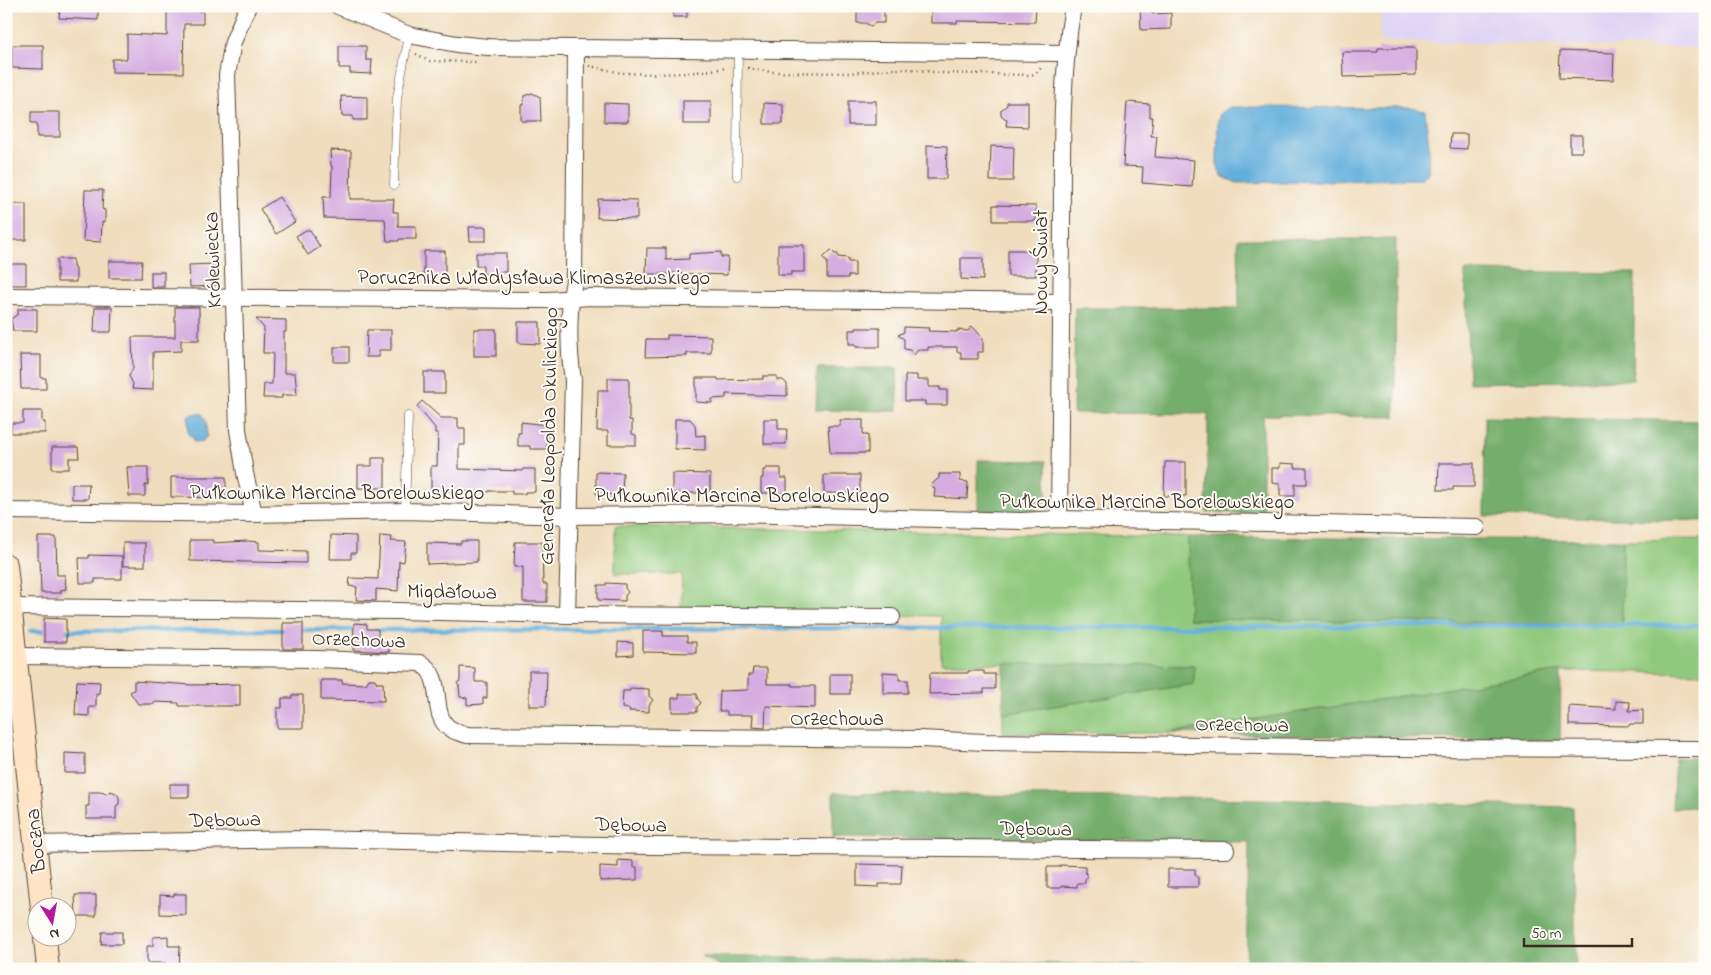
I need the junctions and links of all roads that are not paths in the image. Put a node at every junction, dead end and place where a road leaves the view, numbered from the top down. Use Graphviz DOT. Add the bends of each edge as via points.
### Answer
graph roads {
  1 [pos="248,6"];
  2 [pos="338,6"];
  3 [pos="1073,6"];
  4 [pos="409,35"];
  5 [pos="576,48"];
  6 [pos="738,49"];
  7 [pos="1066,53"];
  8 [pos="736,176"];
  9 [pos="394,185"];
  10 [pos="6,296"];
  11 [pos="235,296"];
  12 [pos="571,298"];
  13 [pos="1061,302"];
  14 [pos="408,416"];
  15 [pos="6,511"];
  16 [pos="405,511"];
  17 [pos="254,514"];
  18 [pos="570,516"];
  19 [pos="1059,519"];
  20 [pos="1477,527"];
  21 [pos="6,566"];
  22 [pos="10,607"];
  23 [pos="567,615"];
  24 [pos="892,618"];
  25 [pos="12,643"];
  26 [pos="1705,750"];
  27 [pos="35,844"];
  28 [pos="1226,850"];
  29 [pos="41,898"];
  30 [pos="46,948"];
  31 [pos="48,969"];
  1 -- 11 [label="street, Królewiecka" via="233,42 227,75"];
  2 -- 4 [label="street"];
  3 -- 7 [label="street, Nowy Świat"];
  4 -- 5 [label="street" via="473,46"];
  4 -- 9 [label="lane" via="397,98"];
  5 -- 6 [label="street"];
  5 -- 12 [label="street, Generała Leopolda Okulickiego" via="574,280"];
  6 -- 7 [label="street"];
  6 -- 8 [label="lane"];
  7 -- 13 [label="street, Nowy Świat" via="1061,169"];
  10 -- 11 [label="street, Porucznika Władysława Klimaszewskiego"];
  11 -- 12 [label="street, Porucznika Władysława Klimaszewskiego"];
  11 -- 17 [label="street, Królewiecka" via="238,430"];
  12 -- 13 [label="street, Porucznika Władysława Klimaszewskiego"];
  12 -- 18 [label="street, Generała Leopolda Okulickiego"];
  13 -- 19 [label="street, Nowy Świat"];
  14 -- 16 [label="lane"];
  15 -- 17 [label="street, Pułkownika Marcina Borelowskiego"];
  16 -- 17 [label="street, Pułkownika Marcina Borelowskiego"];
  16 -- 18 [label="street, Pułkownika Marcina Borelowskiego"];
  18 -- 19 [label="street, Pułkownika Marcina Borelowskiego" via="733,514 1021,522"];
  18 -- 23 [label="street, Generała Leopolda Okulickiego"];
  19 -- 20 [label="street, Pułkownika Marcina Borelowskiego"];
  21 -- 22 [label="street, Boczna"];
  22 -- 23 [label="street, Migdałowa"];
  22 -- 25 [label="street, Boczna"];
  23 -- 24 [label="street, Migdałowa"];
  25 -- 26 [label="street, Orzechowa" via="420,663 434,677 447,727 467,735"];
  25 -- 27 [label="street, Boczna"];
  27 -- 28 [label="street, Dębowa" via="309,839 670,846"];
  27 -- 29 [label="street, Boczna"];
  30 -- 31 [label="street"];
}
